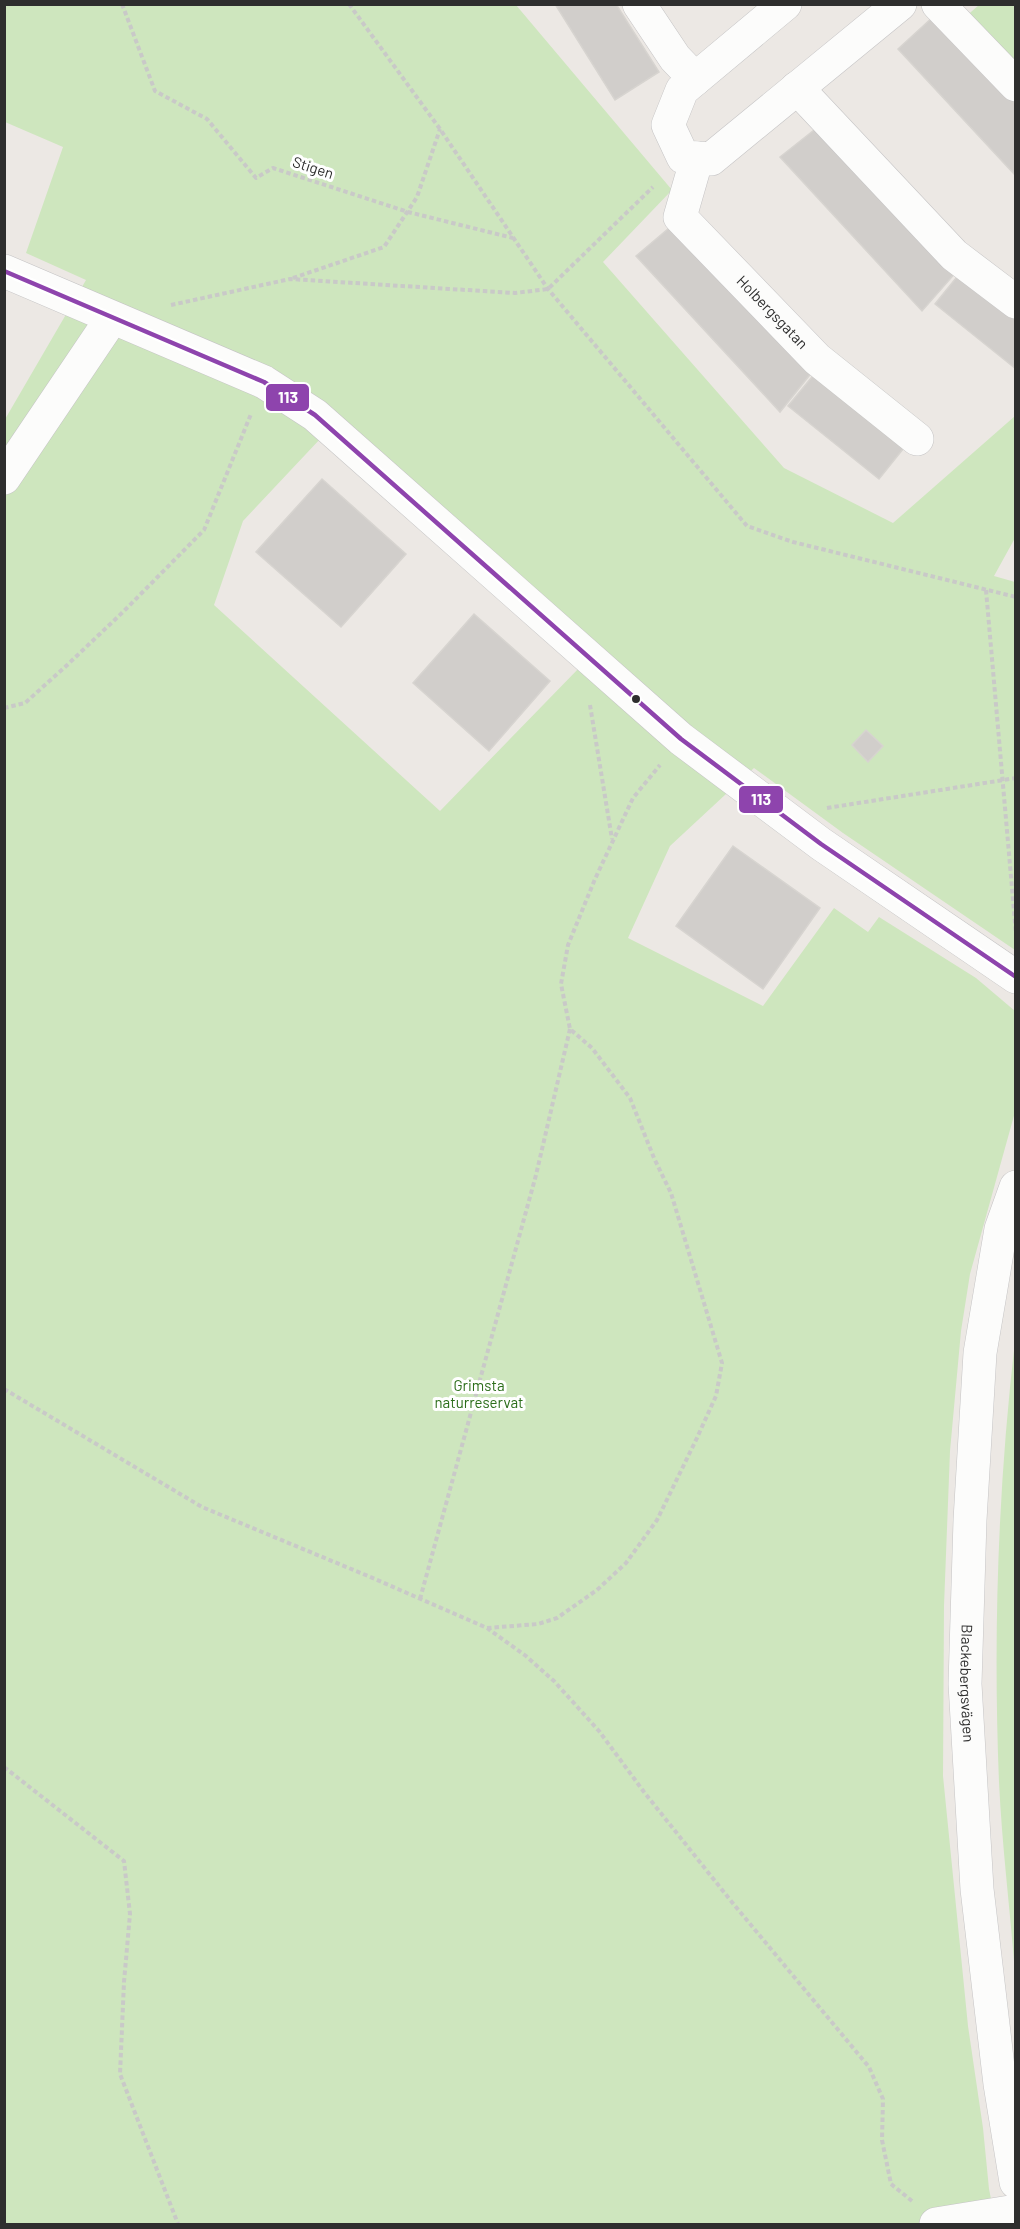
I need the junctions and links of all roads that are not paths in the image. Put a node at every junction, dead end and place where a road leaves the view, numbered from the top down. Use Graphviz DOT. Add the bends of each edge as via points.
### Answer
graph roads {
  1 [pos="639,4"];
  2 [pos="786,4"];
  3 [pos="900,4"];
  4 [pos="938,4"];
  5 [pos="695,79"];
  6 [pos="1016,85"];
  7 [pos="797,88"];
  8 [pos="690,157"];
  9 [pos="4,272"];
  10 [pos="1016,302"];
  11 [pos="112,318"];
  12 [pos="917,439"];
  13 [pos="4,478"];
  14 [pos="1016,977"];
  15 [pos="1016,1187"];
  16 [pos="1016,2182"];
  17 [pos="1016,2211"];
  18 [pos="936,2224"];
  1 -- 5 [label="street" via="675,58"];
  2 -- 5 [label="street"];
  3 -- 7 [label="street"];
  4 -- 6 [label="street"];
  5 -- 8 [label="street" via="682,90 668,125"];
  7 -- 8 [label="street" via="711,159"];
  7 -- 10 [label="street" via="954,255"];
  8 -- 12 [label="street, Holbergsgatan" via="680,217 817,359"];
  9 -- 11 [label="street"];
  11 -- 13 [label="street"];
  11 -- 14 [label="street" via="264,382 315,415 681,739 821,844"];
  15 -- 16 [label="street, Blackebergsvägen" via="1001,1229 980,1353 965,1684 977,1889"];
  17 -- 18 [label="street"];
}
